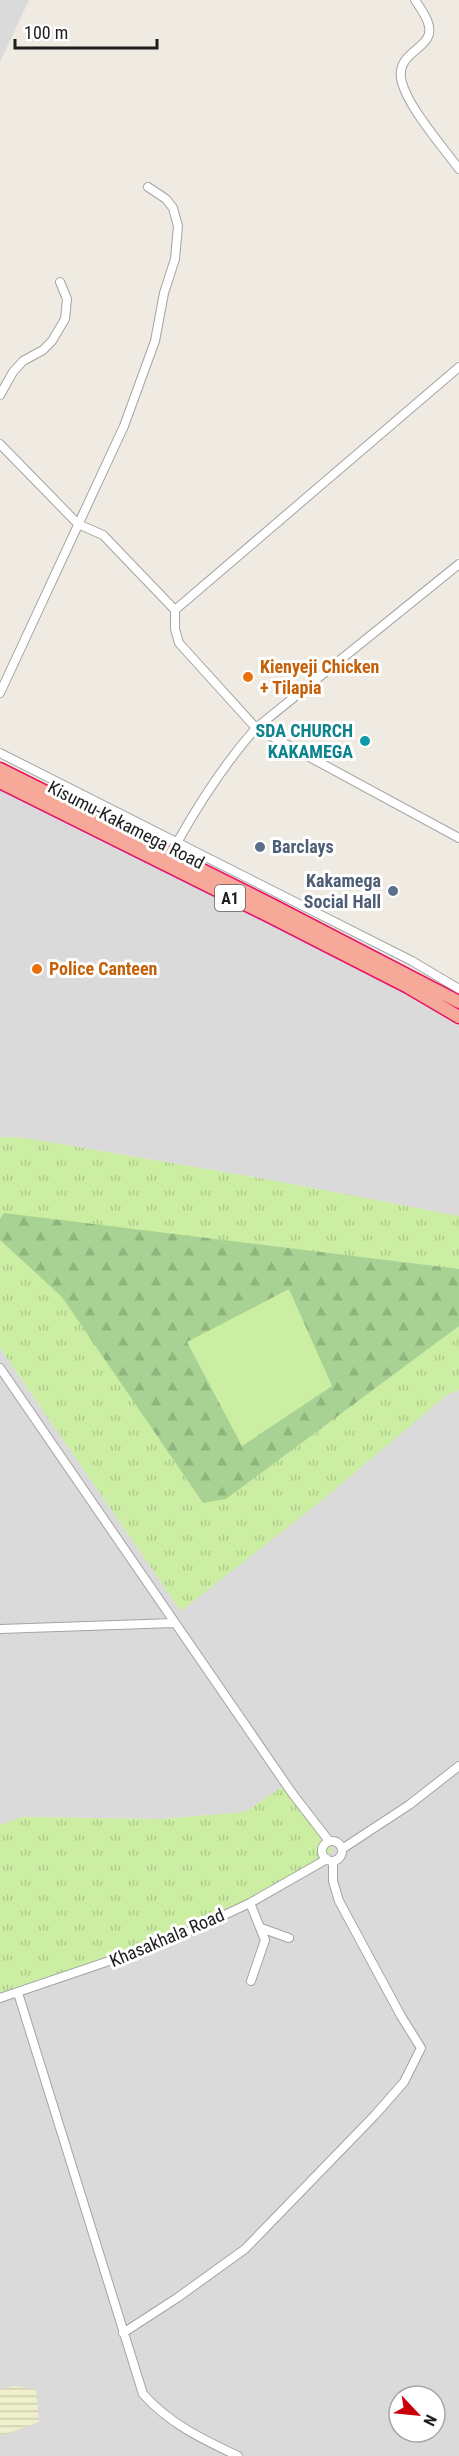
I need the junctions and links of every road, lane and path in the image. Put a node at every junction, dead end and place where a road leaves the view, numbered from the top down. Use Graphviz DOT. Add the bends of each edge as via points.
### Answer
graph roads {
  1 [pos="415,0"];
  2 [pos="459,169"];
  3 [pos="148,187"];
  4 [pos="60,282"];
  5 [pos="459,368"];
  6 [pos="0,395"];
  7 [pos="0,444"];
  8 [pos="78,524"];
  9 [pos="459,564"];
  10 [pos="175,610"];
  11 [pos="0,693"];
  12 [pos="256,728"];
  13 [pos="0,753"];
  14 [pos="0,770"];
  15 [pos="0,782"];
  16 [pos="459,838"];
  17 [pos="178,841"];
  18 [pos="242,875"];
  19 [pos="258,898"];
  20 [pos="459,988"];
  21 [pos="459,1002"];
  22 [pos="459,1017"];
  23 [pos="0,1368"];
  24 [pos="174,1623"];
  25 [pos="0,1629"];
  26 [pos="459,1766"];
  27 [pos="329,1841"];
  28 [pos="342,1849"];
  29 [pos="330,1860"];
  30 [pos="250,1902"];
  31 [pos="261,1928"];
  32 [pos="289,1938"];
  33 [pos="250,1981"];
  34 [pos="18,1992"];
  35 [pos="0,1998"];
  36 [pos="123,2334"];
  37 [pos="238,2456"];
  1 -- 2 [label="street" via="428,21 429,33 426,42 405,59 401,79 412,104"];
  3 -- 8 [label="street" via="166,199 176,214 175,259 140,384"];
  4 -- 6 [label="street" via="67,299 65,320 52,341 13,372"];
  5 -- 10 [label="street"];
  7 -- 8 [label="street"];
  8 -- 10 [label="street" via="103,536"];
  8 -- 11 [label="street"];
  9 -- 12 [label="street"];
  10 -- 12 [label="street" via="179,643"];
  12 -- 16 [label="street"];
  12 -- 17 [label="street" via="229,759"];
  13 -- 17 [label="street"];
  14 -- 19 [label="highway, Kisumu-Kakamega Road / A1"];
  15 -- 22 [label="highway, Kisumu-Kakamega Road / A1" via="408,987"];
  17 -- 18 [label="street"];
  18 -- 19 [label="street"];
  18 -- 20 [label="street"];
  19 -- 21 [label="highway, Kisumu-Kakamega Road / A1"];
  23 -- 24 [label="street"];
  24 -- 25 [label="street"];
  24 -- 27 [label="street"];
  26 -- 28 [label="street" via="410,1805"];
  27 -- 28 [label="street" via="339,1843"];
  27 -- 29 [label="street" via="322,1851"];
  28 -- 29 [label="street" via="339,1859"];
  29 -- 30 [label="street, Khasakhala Road"];
  29 -- 36 [label="street" via="339,1901 421,2048 405,2082 245,2249"];
  30 -- 31 [label="street"];
  30 -- 34 [label="street, Khasakhala Road" via="171,1940"];
  31 -- 32 [label="street"];
  31 -- 33 [label="street" via="265,1940"];
  34 -- 35 [label="street, Khasakhala Road"];
  34 -- 36 [label="street"];
  36 -- 37 [label="street" via="143,2394 188,2432"];
}
